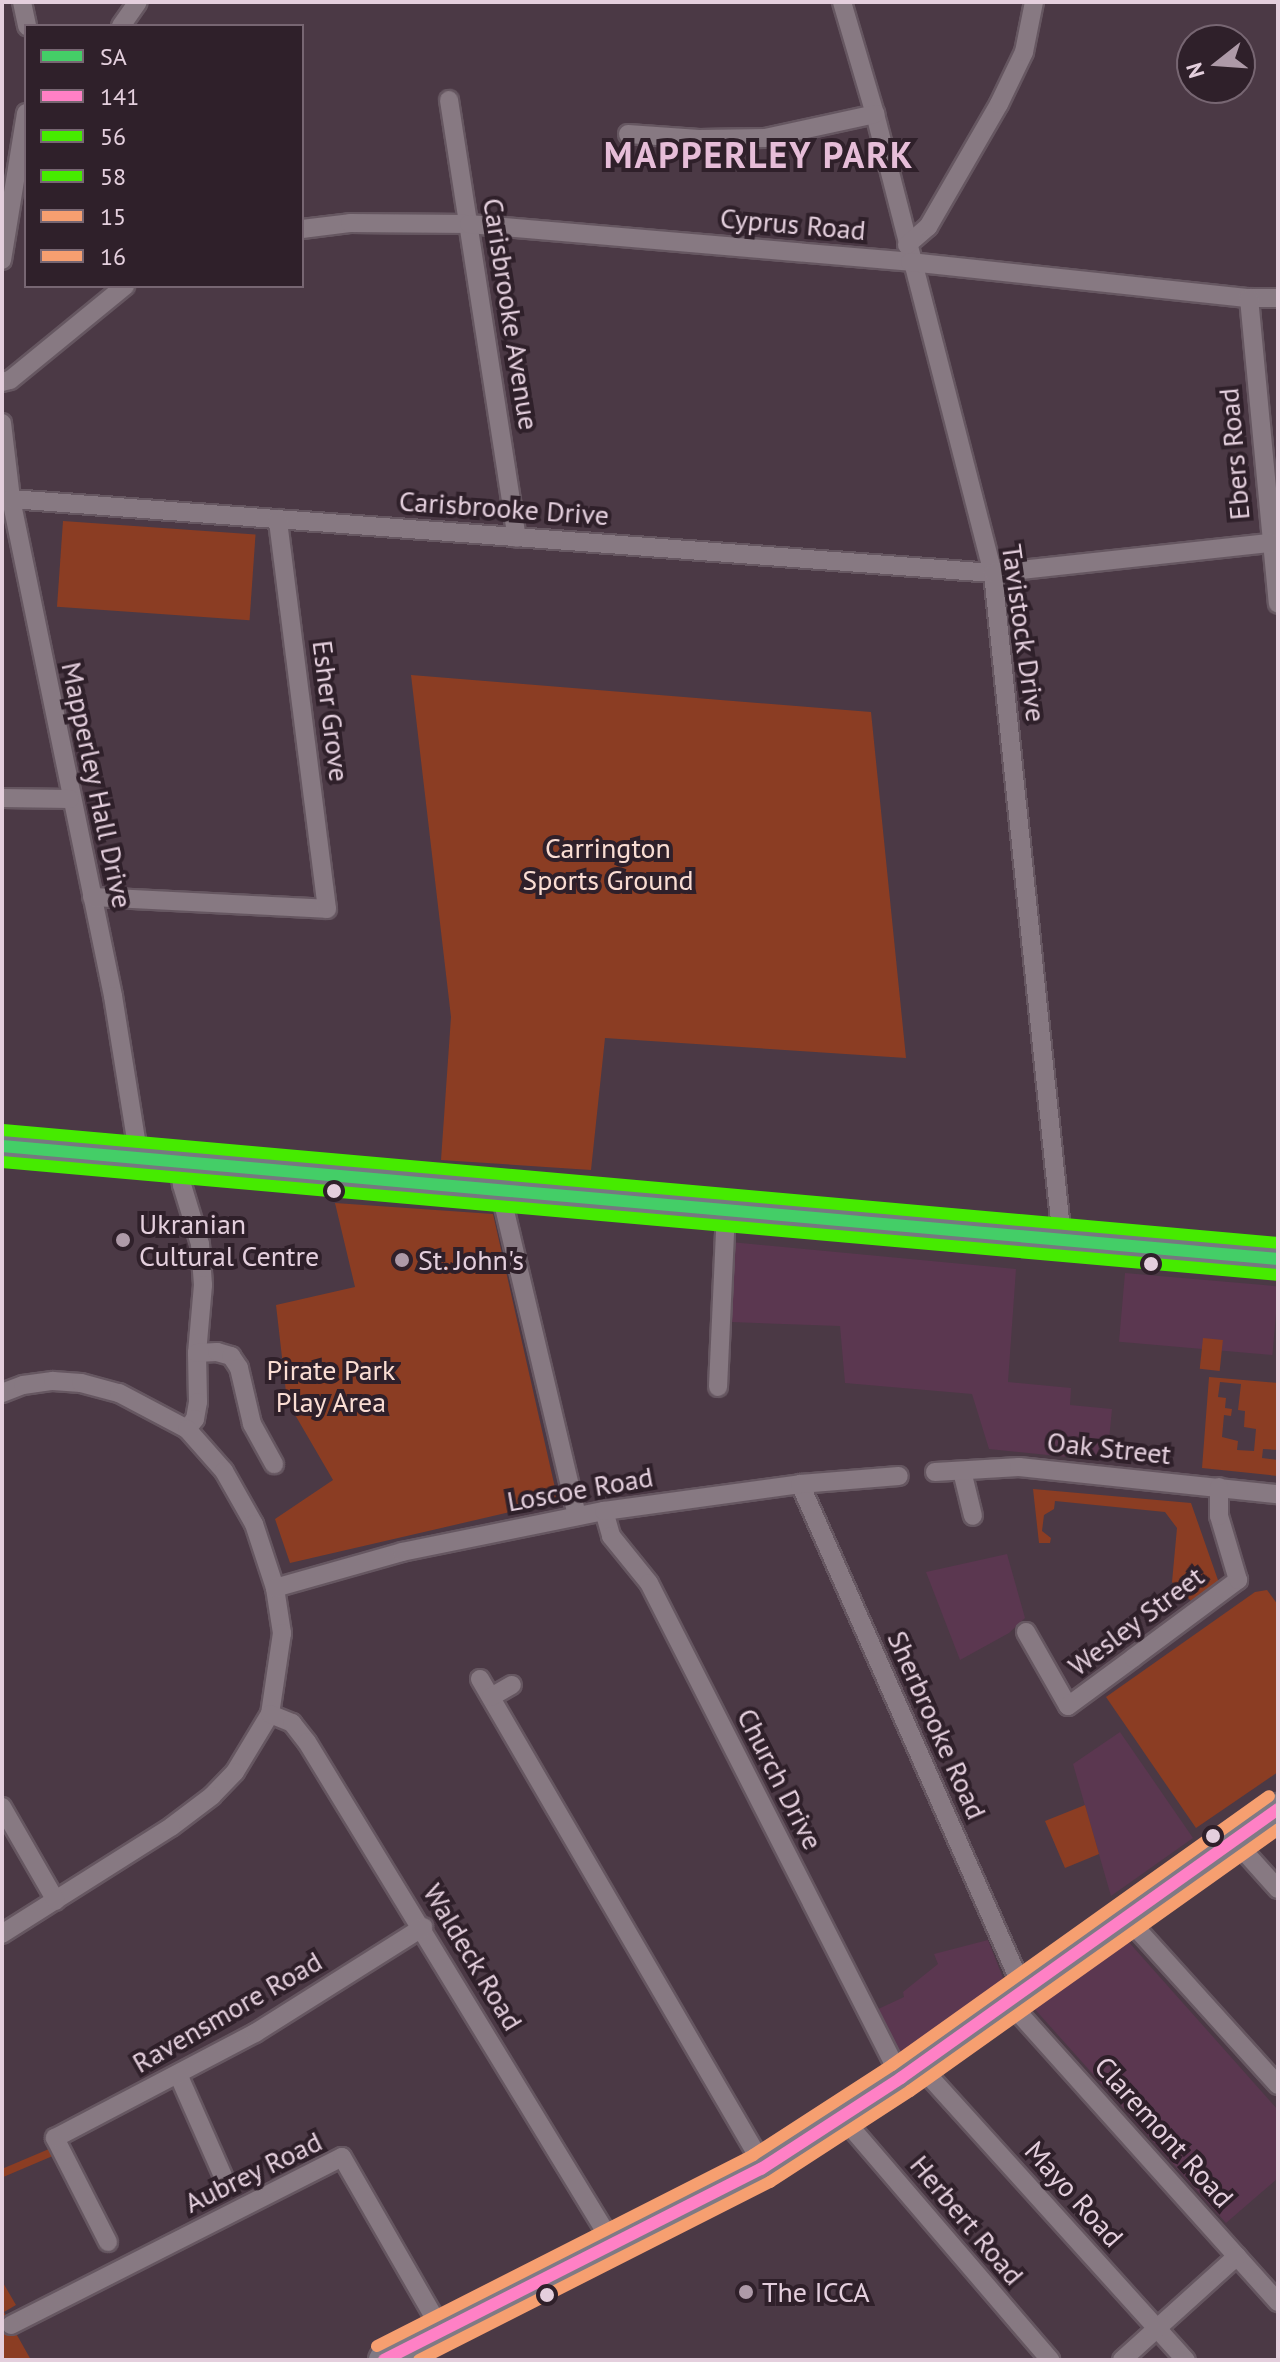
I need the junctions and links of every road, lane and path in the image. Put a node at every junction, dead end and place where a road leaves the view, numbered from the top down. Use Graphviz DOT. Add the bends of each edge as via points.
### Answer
graph roads {
  1 [pos="22,2"];
  2 [pos="138,2"];
  3 [pos="842,2"];
  4 [pos="1034,2"];
  5 [pos="27,24"];
  6 [pos="122,24"];
  7 [pos="449,100"];
  8 [pos="875,114"];
  9 [pos="628,134"];
  10 [pos="24,137"];
  11 [pos="20,185"];
  12 [pos="469,224"];
  13 [pos="304,229"];
  14 [pos="908,253"];
  15 [pos="2,260"];
  16 [pos="123,288"];
  17 [pos="1249,298"];
  18 [pos="1278,298"];
  19 [pos="2,382"];
  20 [pos="2,423"];
  21 [pos="11,499"];
  22 [pos="278,519"];
  23 [pos="517,538"];
  24 [pos="1271,543"];
  25 [pos="993,573"];
  26 [pos="1278,604"];
  27 [pos="2,798"];
  28 [pos="70,799"];
  29 [pos="92,897"];
  30 [pos="2,1146"];
  31 [pos="139,1158"];
  32 [pos="179,1161"];
  33 [pos="500,1190"];
  34 [pos="726,1210"];
  35 [pos="1062,1240"];
  36 [pos="1278,1259"];
  37 [pos="197,1353"];
  38 [pos="718,1387"];
  39 [pos="2,1393"];
  40 [pos="187,1429"];
  41 [pos="274,1464"];
  42 [pos="962,1471"];
  43 [pos="935,1472"];
  44 [pos="899,1476"];
  45 [pos="800,1484"];
  46 [pos="1219,1487"];
  47 [pos="1278,1494"];
  48 [pos="604,1511"];
  49 [pos="577,1516"];
  50 [pos="973,1516"];
  51 [pos="275,1588"];
  52 [pos="1026,1632"];
  53 [pos="480,1679"];
  54 [pos="512,1685"];
  55 [pos="491,1697"];
  56 [pos="270,1714"];
  57 [pos="2,1807"];
  58 [pos="1278,1809"];
  59 [pos="1234,1840"];
  60 [pos="1278,1889"];
  61 [pos="56,1901"];
  62 [pos="1127,1918"];
  63 [pos="423,1927"];
  64 [pos="2,1934"];
  65 [pos="1015,1994"];
  66 [pos="910,2072"];
  67 [pos="178,2074"];
  68 [pos="1278,2085"];
  69 [pos="842,2117"];
  70 [pos="764,2167"];
  71 [pos="227,2185"];
  72 [pos="108,2242"];
  73 [pos="613,2244"];
  74 [pos="1237,2256"];
  75 [pos="1278,2302"];
  76 [pos="11,2325"];
  77 [pos="1157,2328"];
  78 [pos="442,2331"];
  79 [pos="384,2360"];
  80 [pos="1050,2360"];
  81 [pos="1122,2360"];
  82 [pos="1186,2360"];
  1 -- 5 [label="street"];
  2 -- 6 [label="street"];
  3 -- 8 [label="street, Tavistock Drive"];
  4 -- 14 [label="street" via="1024,52 999,104"];
  7 -- 12 [label="street, Carisbrooke Avenue"];
  8 -- 9 [label="street" via="765,138"];
  8 -- 14 [label="street, Tavistock Drive"];
  10 -- 11 [label="street"];
  11 -- 15 [label="street"];
  12 -- 13 [label="street, Cyprus Road" via="350,223"];
  12 -- 14 [label="street, Cyprus Road"];
  12 -- 23 [label="street, Carisbrooke Avenue"];
  14 -- 17 [label="street, Cyprus Road"];
  14 -- 25 [label="street, Tavistock Drive"];
  16 -- 19 [label="street"];
  17 -- 18 [label="street, Cyprus Road"];
  17 -- 24 [label="street, Ebers Road"];
  20 -- 21 [label="street, Mapperley Hall Drive"];
  21 -- 22 [label="street, Carisbrooke Drive"];
  21 -- 28 [label="street, Mapperley Hall Drive"];
  22 -- 23 [label="street, Carisbrooke Drive"];
  22 -- 29 [label="street, Esher Grove" via="327,909"];
  23 -- 25 [label="street, Carisbrooke Drive"];
  24 -- 25 [label="street, Carisbrooke Drive"];
  24 -- 26 [label="street, Ebers Road"];
  25 -- 35 [label="street, Tavistock Drive"];
  27 -- 28 [label="street"];
  28 -- 29 [label="street, Mapperley Hall Drive"];
  29 -- 31 [label="street, Mapperley Hall Drive"];
  30 -- 31 [label="highway"];
  31 -- 32 [label="highway"];
  32 -- 33 [label="highway"];
  32 -- 37 [label="street" via="200,1244 203,1285"];
  33 -- 34 [label="highway"];
  33 -- 49 [label="street"];
  34 -- 35 [label="highway"];
  34 -- 38 [label="street"];
  35 -- 36 [label="highway"];
  37 -- 40 [label="street" via="198,1402"];
  37 -- 41 [label="street" via="231,1356 239,1368 247,1425"];
  39 -- 40 [label="street" via="38,1383 81,1383 119,1393"];
  40 -- 51 [label="street" via="224,1471 254,1524"];
  42 -- 43 [label="street"];
  42 -- 46 [label="street, Oak Street" via="994,1467 1113,1474"];
  42 -- 50 [label="street"];
  44 -- 45 [label="street, Loscoe Road"];
  45 -- 48 [label="street, Loscoe Road"];
  45 -- 65 [label="street, Sherbrooke Road"];
  46 -- 47 [label="street, Oak Street"];
  46 -- 52 [label="street, Wesley Street" via="1219,1516 1238,1580 1068,1706"];
  48 -- 49 [label="street, Loscoe Road"];
  48 -- 66 [label="street, Church Drive" via="611,1536 649,1583"];
  49 -- 51 [label="street, Loscoe Road" via="402,1552"];
  51 -- 56 [label="street" via="282,1633"];
  53 -- 55 [label="street"];
  54 -- 55 [label="street"];
  55 -- 70 [label="street"];
  56 -- 61 [label="street" via="235,1772 212,1796"];
  56 -- 63 [label="street, Waldeck Road" via="292,1723 307,1742"];
  57 -- 61 [label="street"];
  58 -- 59 [label="main road"];
  59 -- 60 [label="street"];
  59 -- 62 [label="main road"];
  61 -- 64 [label="street"];
  62 -- 65 [label="main road"];
  62 -- 68 [label="street"];
  63 -- 67 [label="street, Ravensmore Road" via="255,2033"];
  63 -- 73 [label="street, Waldeck Road"];
  65 -- 66 [label="main road"];
  65 -- 74 [label="street, Claremont Road"];
  66 -- 69 [label="main road"];
  66 -- 77 [label="street, Mayo Road"];
  67 -- 71 [label="street"];
  67 -- 72 [label="street, Ravensmore Road" via="55,2138"];
  69 -- 70 [label="main road"];
  69 -- 80 [label="street, Herbert Road"];
  70 -- 73 [label="main road"];
  73 -- 78 [label="main road"];
  74 -- 75 [label="street, Claremont Road"];
  74 -- 77 [label="street"];
  76 -- 78 [label="street, Aubrey Road" via="342,2157"];
  77 -- 81 [label="street"];
  77 -- 82 [label="street, Mayo Road"];
  78 -- 79 [label="main road"];
}
